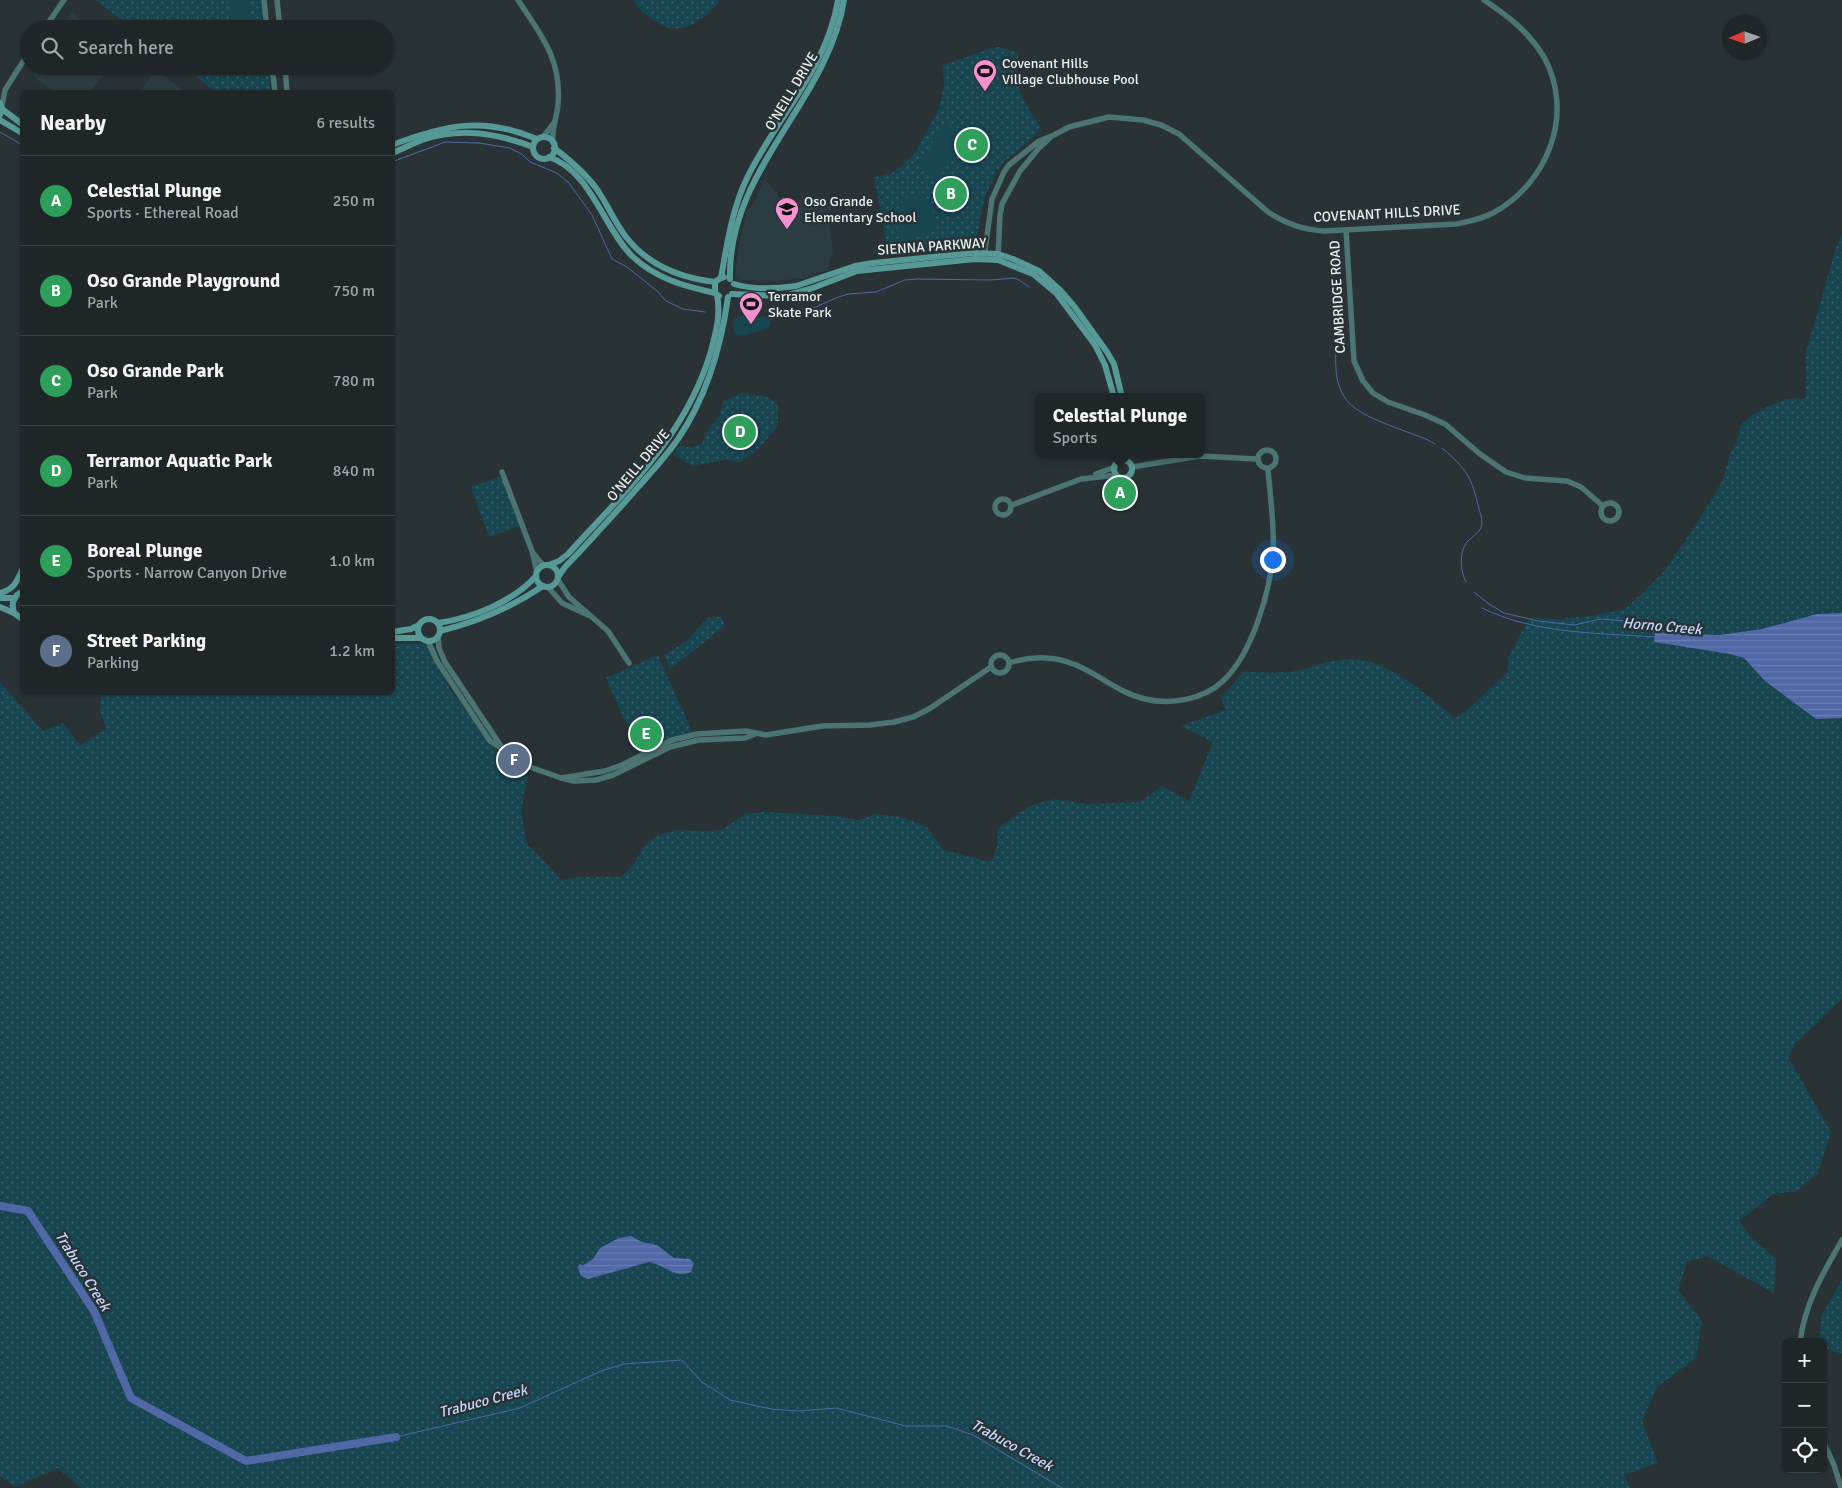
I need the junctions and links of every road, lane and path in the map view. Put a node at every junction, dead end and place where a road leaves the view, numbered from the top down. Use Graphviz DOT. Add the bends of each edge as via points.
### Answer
graph roads {
  1 [pos="264,0"];
  2 [pos="277,0"];
  3 [pos="518,0"];
  4 [pos="838,0"];
  5 [pos="844,0"];
  6 [pos="1484,0"];
  7 [pos="62,1"];
  8 [pos="50,20"];
  9 [pos="266,20"];
  10 [pos="279,20"];
  11 [pos="20,65"];
  12 [pos="273,75"];
  13 [pos="286,75"];
  14 [pos="275,90"];
  15 [pos="287,90"];
  16 [pos="2,92"];
  17 [pos="1,108"];
  18 [pos="0,120"];
  19 [pos="555,121"];
  20 [pos="20,122"];
  21 [pos="20,132"];
  22 [pos="1054,135"];
  23 [pos="540,138"];
  24 [pos="395,144"];
  25 [pos="554,146"];
  26 [pos="533,147"];
  27 [pos="395,151"];
  28 [pos="549,157"];
  29 [pos="1009,165"];
  30 [pos="1020,171"];
  31 [pos="595,198"];
  32 [pos="618,224"];
  33 [pos="1346,230"];
  34 [pos="984,256"];
  35 [pos="998,257"];
  36 [pos="718,280"];
  37 [pos="732,281"];
  38 [pos="716,294"];
  39 [pos="730,296"];
  40 [pos="1113,393"];
  41 [pos="1121,393"];
  42 [pos="1205,456"];
  43 [pos="1126,458"];
  44 [pos="1188,458"];
  45 [pos="1257,459"];
  46 [pos="1117,461"];
  47 [pos="1268,468"];
  48 [pos="1132,469"];
  49 [pos="502,472"];
  50 [pos="1117,475"];
  51 [pos="1090,477"];
  52 [pos="1012,505"];
  53 [pos="1603,506"];
  54 [pos="532,551"];
  55 [pos="546,565"];
  56 [pos="536,574"];
  57 [pos="20,575"];
  58 [pos="558,578"];
  59 [pos="545,586"];
  60 [pos="0,593"];
  61 [pos="20,594"];
  62 [pos="0,598"];
  63 [pos="14,598"];
  64 [pos="0,607"];
  65 [pos="14,613"];
  66 [pos="590,615"];
  67 [pos="20,618"];
  68 [pos="438,623"];
  69 [pos="419,625"];
  70 [pos="395,632"];
  71 [pos="439,634"];
  72 [pos="395,638"];
  73 [pos="425,640"];
  74 [pos="629,663"];
  75 [pos="1009,663"];
  76 [pos="991,667"];
  77 [pos="500,746"];
  78 [pos="1842,1240"];
  79 [pos="1801,1338"];
  80 [pos="1827,1450"];
  81 [pos="1842,1488"];
  1 -- 9 [label="street"];
  2 -- 10 [label="street"];
  3 -- 19 [label="street" via="554,58 558,81"];
  4 -- 36 [label="main road, O'NEILL DRIVE" via="836,16 814,69 747,178 735,211"];
  5 -- 37 [label="main road, O'NEILL DRIVE" via="834,41 822,67 768,154 741,213 732,250"];
  6 -- 33 [label="street, COVENANT HILLS DRIVE" via="1522,28 1544,58 1553,79 1556,130 1543,166 1527,188 1509,203 1478,220"];
  7 -- 8 [label="street"];
  11 -- 16 [label="street"];
  12 -- 14 [label="street"];
  13 -- 15 [label="street"];
  16 -- 17 [label="street"];
  17 -- 20 [label="main road"];
  18 -- 21 [label="main road"];
  19 -- 23 [label="street"];
  19 -- 25 [label="street"];
  22 -- 29 [label="street, COVENANT HILLS DRIVE" via="1039,141"];
  22 -- 30 [label="street, COVENANT HILLS DRIVE"];
  22 -- 33 [label="street, COVENANT HILLS DRIVE" via="1069,126 1108,116 1161,125 1184,138 1248,196 1284,222 1307,230"];
  23 -- 24 [label="main road" via="502,128 470,125 426,132"];
  23 -- 25 [label="main road" via="549,138"];
  23 -- 26 [label="main road"];
  25 -- 28 [label="main road"];
  25 -- 32 [label="main road" via="594,185"];
  26 -- 27 [label="main road" via="491,134 461,133 438,136"];
  26 -- 28 [label="main road" via="536,156"];
  28 -- 31 [label="main road" via="573,173"];
  29 -- 30 [label="street"];
  29 -- 34 [label="street, COVENANT HILLS DRIVE" via="992,198"];
  30 -- 35 [label="street, COVENANT HILLS DRIVE" via="1002,204"];
  31 -- 32 [label="main road" via="612,223"];
  31 -- 38 [label="main road" via="616,237 643,265 678,284"];
  32 -- 36 [label="main road" via="636,248 656,264 682,276"];
  33 -- 53 [label="street, CAMBRIDGE ROAD" via="1354,362 1363,381 1374,393 1388,402 1445,424 1506,472 1524,478 1567,482 1581,487"];
  34 -- 35 [label="main road, SIENNA PARKWAY"];
  34 -- 37 [label="main road, SIENNA PARKWAY" via="865,264 785,288 763,288"];
  34 -- 39 [label="main road, SIENNA PARKWAY" via="857,271 784,296"];
  35 -- 40 [label="main road, SIENNA PARKWAY" via="1033,274 1056,293 1095,345 1106,365"];
  35 -- 41 [label="main road, SIENNA PARKWAY" via="1024,263 1039,271 1060,290 1100,340 1114,364"];
  36 -- 37 [label="main road"];
  36 -- 38 [label="main road, O'NEILL DRIVE" via="714,289"];
  37 -- 39 [label="main road, O'NEILL DRIVE" via="735,289"];
  38 -- 39 [label="main road" via="722,298"];
  38 -- 55 [label="main road, O'NEILL DRIVE" via="719,314 707,365 679,425 568,554"];
  39 -- 58 [label="main road, O'NEILL DRIVE" via="713,366 678,439"];
  42 -- 45 [label="street"];
  43 -- 48 [label="main road"];
  44 -- 48 [label="street"];
  45 -- 47 [label="street" via="1261,466"];
  45 -- 47 [label="street" via="1263,450 1273,452 1275,463"];
  46 -- 50 [label="main road"];
  46 -- 51 [label="street"];
  47 -- 75 [label="street" via="1273,556 1266,594 1245,651 1223,682 1202,695 1162,701 1120,689 1077,665 1059,660 1024,658"];
  48 -- 50 [label="main road" via="1126,477"];
  49 -- 54 [label="street"];
  50 -- 51 [label="street"];
  51 -- 52 [label="street"];
  54 -- 55 [label="street"];
  54 -- 56 [label="street"];
  55 -- 56 [label="main road, O'NEILL DRIVE"];
  55 -- 58 [label="main road" via="556,568"];
  56 -- 59 [label="main road" via="538,582"];
  56 -- 68 [label="main road, O'NEILL DRIVE" via="529,584 488,608"];
  57 -- 60 [label="main road" via="16,584"];
  58 -- 59 [label="main road, O'NEILL DRIVE" via="554,585"];
  58 -- 66 [label="street" via="569,597"];
  59 -- 66 [label="street" via="562,603"];
  59 -- 71 [label="main road, O'NEILL DRIVE" via="488,616"];
  61 -- 63 [label="main road"];
  62 -- 63 [label="main road"];
  63 -- 65 [label="main road"];
  64 -- 65 [label="main road"];
  65 -- 67 [label="main road"];
  66 -- 74 [label="street" via="608,631"];
  68 -- 69 [label="main road, O'NEILL DRIVE" via="428,618"];
  68 -- 71 [label="main road"];
  69 -- 70 [label="main road, O'NEILL DRIVE"];
  69 -- 73 [label="main road" via="418,632"];
  71 -- 73 [label="main road, O'NEILL DRIVE"];
  71 -- 77 [label="street" via="439,648 446,662"];
  72 -- 73 [label="main road, O'NEILL DRIVE"];
  73 -- 77 [label="street" via="490,741"];
  75 -- 76 [label="street" via="1001,674"];
  75 -- 76 [label="street" via="1004,655 998,655 991,661"];
  76 -- 77 [label="street" via="930,710 913,717 894,722 755,734 746,738 699,740 670,747 596,780 574,781 530,768"];
  78 -- 79 [label="street" via="1808,1304"];
  80 -- 81 [label="street"];
}
